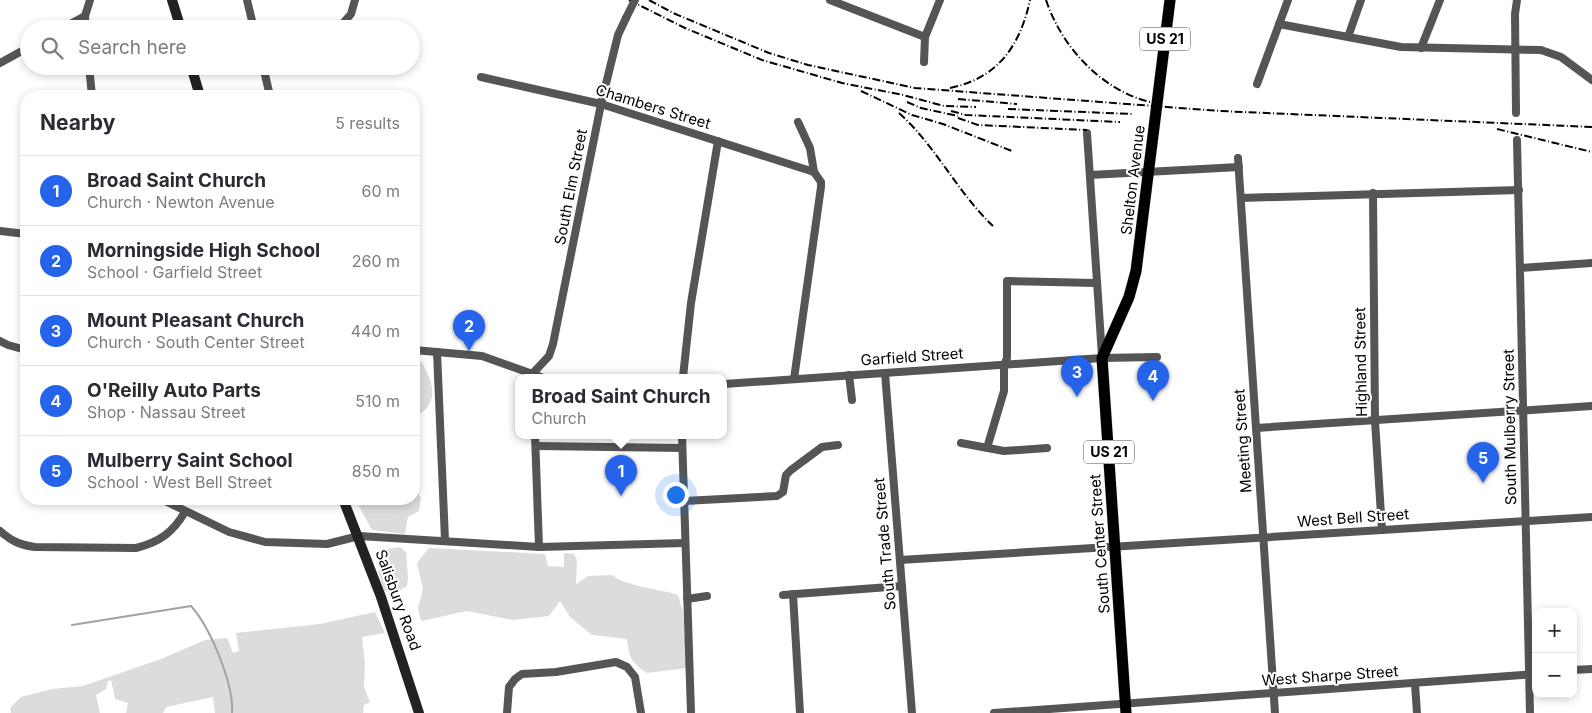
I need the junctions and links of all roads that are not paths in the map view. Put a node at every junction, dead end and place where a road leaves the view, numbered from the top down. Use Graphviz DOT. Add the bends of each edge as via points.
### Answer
graph roads {
  1 [pos="90,0"];
  2 [pos="172,0"];
  3 [pos="247,0"];
  4 [pos="355,0"];
  5 [pos="635,0"];
  6 [pos="830,0"];
  7 [pos="940,0"];
  8 [pos="1170,0"];
  9 [pos="1288,0"];
  10 [pos="1361,0"];
  11 [pos="1440,0"];
  12 [pos="1517,0"];
  13 [pos="85,16"];
  14 [pos="78,20"];
  15 [pos="85,20"];
  16 [pos="178,20"];
  17 [pos="252,20"];
  18 [pos="346,20"];
  19 [pos="1279,24"];
  20 [pos="925,37"];
  21 [pos="1348,37"];
  22 [pos="1422,48"];
  23 [pos="1515,48"];
  24 [pos="20,52"];
  25 [pos="0,62"];
  26 [pos="924,62"];
  27 [pos="90,75"];
  28 [pos="194,75"];
  29 [pos="265,75"];
  30 [pos="482,78"];
  31 [pos="1592,80"];
  32 [pos="1257,84"];
  33 [pos="91,90"];
  34 [pos="198,90"];
  35 [pos="269,90"];
  36 [pos="601,104"];
  37 [pos="1516,113"];
  38 [pos="798,122"];
  39 [pos="1087,133"];
  40 [pos="1517,140"];
  41 [pos="718,141"];
  42 [pos="1149,171"];
  43 [pos="814,172"];
  44 [pos="1090,174"];
  45 [pos="1519,190"];
  46 [pos="1373,194"];
  47 [pos="1241,198"];
  48 [pos="0,231"];
  49 [pos="20,233"];
  50 [pos="1592,263"];
  51 [pos="1520,268"];
  52 [pos="1097,283"];
  53 [pos="0,341"];
  54 [pos="20,349"];
  55 [pos="420,351"];
  56 [pos="436,352"];
  57 [pos="1158,357"];
  58 [pos="1102,358"];
  59 [pos="1004,365"];
  60 [pos="885,373"];
  61 [pos="530,374"];
  62 [pos="534,374"];
  63 [pos="683,374"];
  64 [pos="849,375"];
  65 [pos="794,379"];
  66 [pos="727,384"];
  67 [pos="852,400"];
  68 [pos="1592,406"];
  69 [pos="1523,412"];
  70 [pos="1375,420"];
  71 [pos="1256,428"];
  72 [pos="535,439"];
  73 [pos="682,439"];
  74 [pos="961,443"];
  75 [pos="838,445"];
  76 [pos="536,446"];
  77 [pos="682,448"];
  78 [pos="987,448"];
  79 [pos="1047,448"];
  80 [pos="684,501"];
  81 [pos="172,505"];
  82 [pos="346,505"];
  83 [pos="185,512"];
  84 [pos="1592,516"];
  85 [pos="1525,520"];
  86 [pos="1382,530"];
  87 [pos="0,531"];
  88 [pos="359,536"];
  89 [pos="1263,538"];
  90 [pos="445,540"];
  91 [pos="685,543"];
  92 [pos="540,546"];
  93 [pos="1115,547"];
  94 [pos="900,560"];
  95 [pos="902,586"];
  96 [pos="793,594"];
  97 [pos="783,595"];
  98 [pos="707,596"];
  99 [pos="687,598"];
  100 [pos="1592,669"];
  101 [pos="1577,670"];
  102 [pos="1532,674"];
  103 [pos="1415,684"];
  104 [pos="1273,694"];
  105 [pos="1126,709"];
  106 [pos="420,713"];
  107 [pos="507,713"];
  108 [pos="641,713"];
  109 [pos="692,713"];
  110 [pos="800,713"];
  111 [pos="912,713"];
  112 [pos="994,713"];
  113 [pos="1275,713"];
  114 [pos="1417,713"];
  115 [pos="1530,713"];
  1 -- 13 [label="street"];
  2 -- 16 [label="street"];
  3 -- 17 [label="street"];
  4 -- 18 [label="street"];
  5 -- 36 [label="street, South Elm Street, bridge" via="618,35"];
  6 -- 20 [label="street"];
  7 -- 20 [label="street"];
  8 -- 42 [label="main road, Shelton Avenue / US 21"];
  9 -- 19 [label="street"];
  10 -- 21 [label="street"];
  11 -- 22 [label="street"];
  12 -- 23 [label="street"];
  13 -- 14 [label="street"];
  13 -- 15 [label="street"];
  19 -- 21 [label="street"];
  19 -- 32 [label="street"];
  20 -- 26 [label="street"];
  21 -- 22 [label="street"];
  22 -- 23 [label="street"];
  23 -- 31 [label="street" via="1561,56"];
  23 -- 37 [label="street"];
  24 -- 25 [label="street"];
  27 -- 33 [label="street"];
  28 -- 34 [label="street"];
  29 -- 35 [label="street"];
  30 -- 36 [label="street, Chambers Street"];
  36 -- 41 [label="street, Chambers Street"];
  36 -- 62 [label="street, South Elm Street" via="553,344"];
  38 -- 43 [label="street" via="810,148"];
  39 -- 44 [label="street, South Center Street"];
  40 -- 45 [label="street, South Mulberry Street"];
  41 -- 43 [label="street, Chambers Street"];
  41 -- 63 [label="street" via="691,303"];
  42 -- 44 [label="street"];
  42 -- 47 [label="street, Meeting Street" via="1239,162"];
  42 -- 58 [label="main road, Shelton Avenue / US 21" via="1136,271 1129,297"];
  43 -- 65 [label="street" via="821,187"];
  44 -- 52 [label="street, South Center Street"];
  45 -- 46 [label="street"];
  45 -- 51 [label="street, South Mulberry Street"];
  46 -- 47 [label="street"];
  46 -- 70 [label="street, Highland Street"];
  47 -- 71 [label="street, Meeting Street"];
  48 -- 49 [label="street"];
  50 -- 51 [label="street"];
  51 -- 69 [label="street, South Mulberry Street"];
  52 -- 58 [label="street, South Center Street"];
  52 -- 59 [label="street" via="1007,281 1007,358"];
  53 -- 54 [label="street"];
  55 -- 56 [label="street"];
  56 -- 61 [label="street" via="482,356"];
  56 -- 90 [label="street"];
  57 -- 58 [label="street, Garfield Street"];
  58 -- 59 [label="street, Garfield Street"];
  58 -- 93 [label="main road, South Center Street / US 21"];
  59 -- 60 [label="street, Garfield Street"];
  59 -- 78 [label="street" via="1004,391"];
  60 -- 64 [label="street, Garfield Street"];
  60 -- 94 [label="street, South Trade Street"];
  64 -- 65 [label="street, Garfield Street"];
  64 -- 67 [label="street"];
  65 -- 66 [label="street, Garfield Street"];
  68 -- 69 [label="street"];
  69 -- 70 [label="street"];
  69 -- 85 [label="street, South Mulberry Street"];
  70 -- 71 [label="street"];
  70 -- 86 [label="street, Highland Street"];
  71 -- 89 [label="street, Meeting Street"];
  72 -- 76 [label="street"];
  73 -- 77 [label="street"];
  74 -- 78 [label="street"];
  75 -- 80 [label="street" via="822,447 791,470 786,475 783,492 777,496"];
  76 -- 77 [label="street"];
  76 -- 92 [label="street"];
  77 -- 80 [label="street"];
  78 -- 79 [label="street" via="1004,451"];
  80 -- 91 [label="street"];
  81 -- 83 [label="street"];
  82 -- 88 [label="street, Salisbury Road"];
  83 -- 87 [label="street" via="166,536 136,548 35,547 22,545"];
  83 -- 88 [label="street" via="229,532 265,542 327,544"];
  84 -- 85 [label="street, West Bell Street"];
  85 -- 86 [label="street, West Bell Street"];
  85 -- 102 [label="street, South Mulberry Street"];
  86 -- 89 [label="street, West Bell Street"];
  88 -- 90 [label="street"];
  88 -- 106 [label="street, Salisbury Road"];
  89 -- 93 [label="street, West Bell Street"];
  89 -- 104 [label="street, Meeting Street"];
  90 -- 92 [label="street"];
  91 -- 92 [label="street"];
  91 -- 99 [label="street"];
  93 -- 94 [label="street, West Bell Street"];
  93 -- 105 [label="main road, South Center Street / US 21"];
  94 -- 95 [label="street, South Trade Street"];
  95 -- 96 [label="street"];
  95 -- 111 [label="street, South Trade Street"];
  96 -- 97 [label="street"];
  96 -- 110 [label="street"];
  98 -- 99 [label="street"];
  99 -- 109 [label="street"];
  100 -- 101 [label="street"];
  102 -- 103 [label="street, West Sharpe Street"];
  102 -- 115 [label="street, South Mulberry Street"];
  103 -- 104 [label="street, West Sharpe Street"];
  103 -- 114 [label="street"];
  104 -- 105 [label="street, West Sharpe Street"];
  104 -- 113 [label="street, Meeting Street"];
  105 -- 112 [label="street, West Sharpe Street"];
  107 -- 108 [label="street" via="509,687 522,674 616,662 627,667 635,677"];
}
